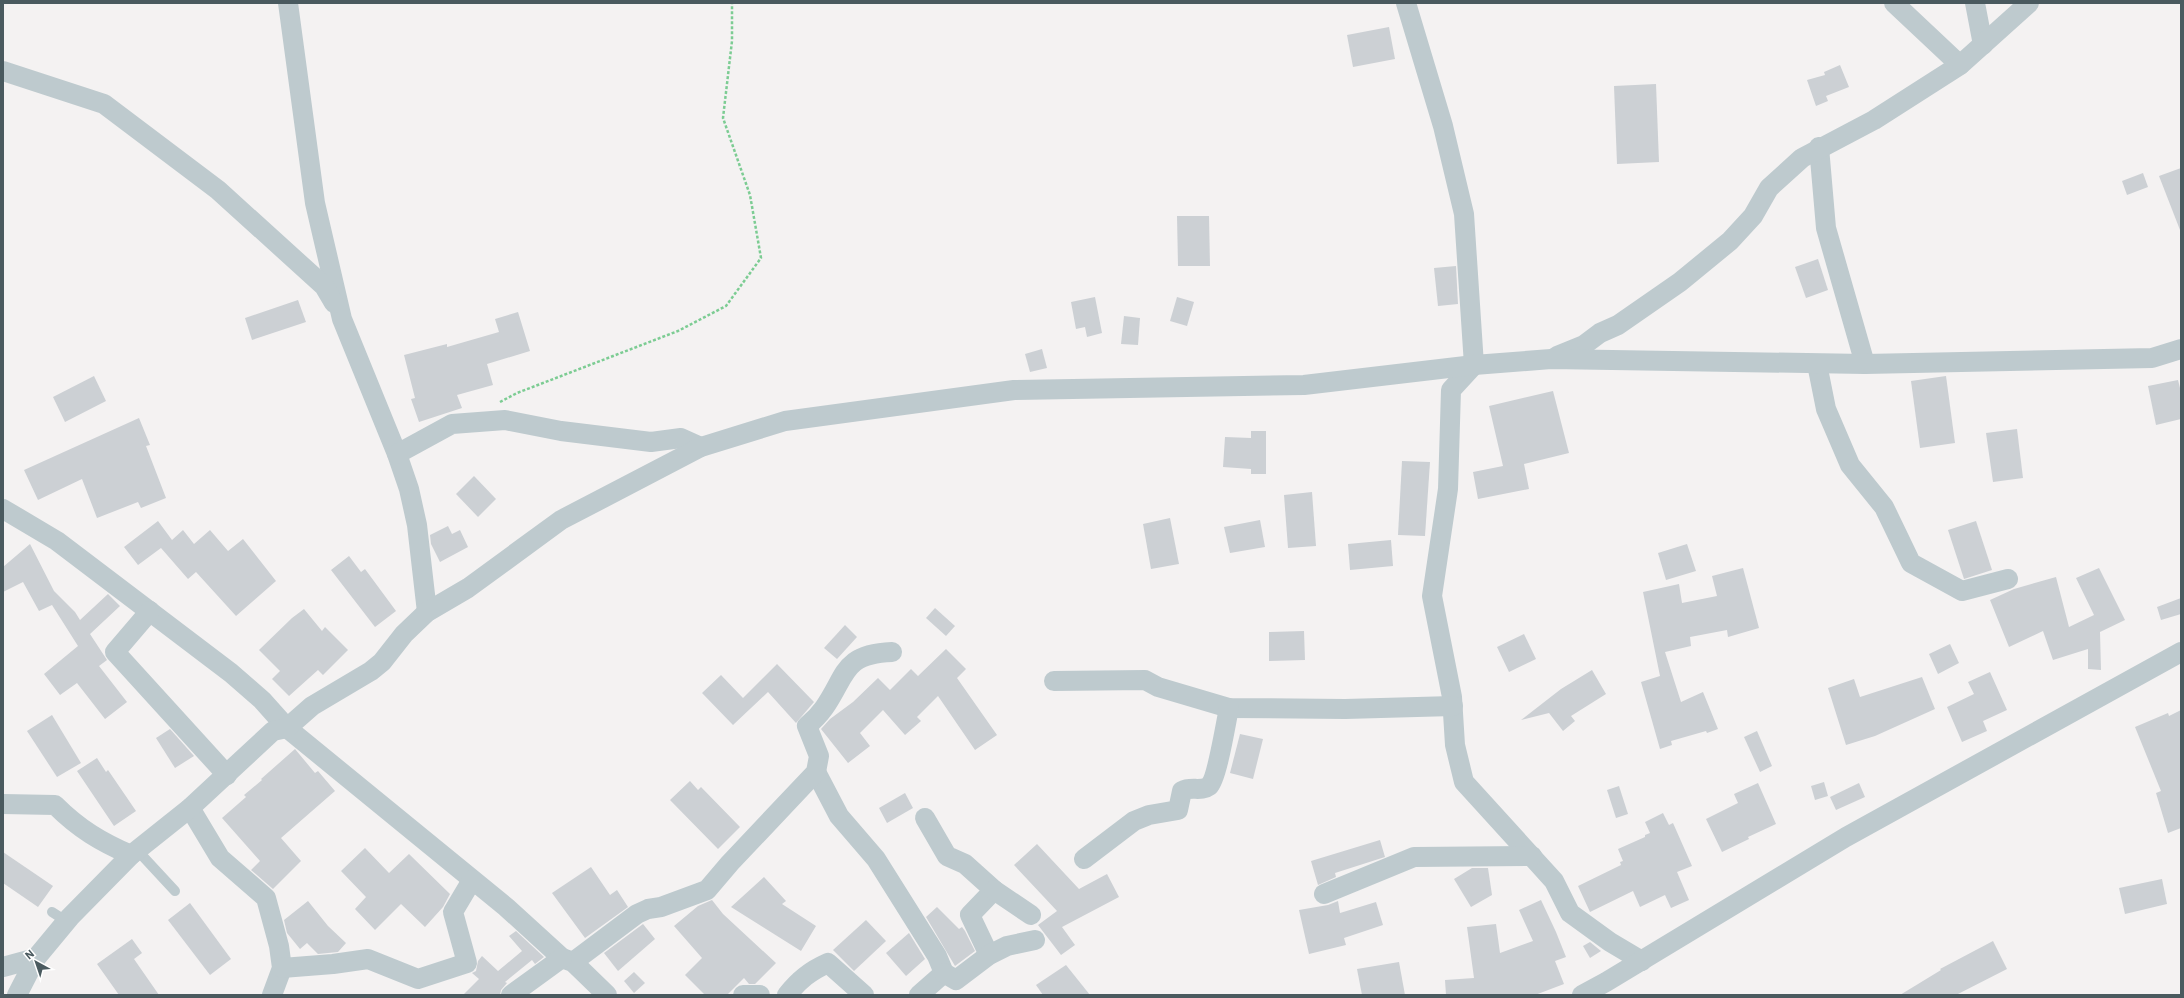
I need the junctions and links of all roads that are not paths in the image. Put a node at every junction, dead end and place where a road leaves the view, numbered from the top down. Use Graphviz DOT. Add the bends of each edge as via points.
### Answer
graph roads {
  1 [pos="288,3"];
  2 [pos="1406,3"];
  3 [pos="1894,3"];
  4 [pos="1975,3"];
  5 [pos="2029,3"];
  6 [pos="1983,45"];
  7 [pos="1960,65"];
  8 [pos="3,71"];
  9 [pos="1819,147"];
  10 [pos="342,319"];
  11 [pos="2181,349"];
  12 [pos="1551,359"];
  13 [pos="1817,364"];
  14 [pos="1865,364"];
  15 [pos="1474,365"];
  16 [pos="701,447"];
  17 [pos="397,454"];
  18 [pos="3,509"];
  19 [pos="2008,579"];
  20 [pos="150,611"];
  21 [pos="427,612"];
  22 [pos="892,652"];
  23 [pos="2181,652"];
  24 [pos="1054,681"];
  25 [pos="1452,706"];
  26 [pos="1229,708"];
  27 [pos="280,729"];
  28 [pos="816,772"];
  29 [pos="227,774"];
  30 [pos="3,804"];
  31 [pos="190,808"];
  32 [pos="925,818"];
  33 [pos="134,853"];
  34 [pos="1532,856"];
  35 [pos="1084,860"];
  36 [pos="472,880"];
  37 [pos="175,890"];
  38 [pos="994,890"];
  39 [pos="1324,894"];
  40 [pos="1031,915"];
  41 [pos="1035,940"];
  42 [pos="989,955"];
  43 [pos="36,958"];
  44 [pos="568,960"];
  45 [pos="1642,961"];
  46 [pos="3,967"];
  47 [pos="282,968"];
  48 [pos="944,973"];
  49 [pos="1609,989"];
  50 [pos="17,995"];
  51 [pos="272,995"];
  52 [pos="511,995"];
  53 [pos="607,995"];
  54 [pos="742,995"];
  55 [pos="760,995"];
  56 [pos="787,995"];
  57 [pos="864,995"];
  58 [pos="919,995"];
  59 [pos="1582,995"];
  1 -- 10 [label="street" via="315,203"];
  2 -- 15 [label="street" via="1442,126 1464,214"];
  3 -- 7 [label="street"];
  4 -- 6 [label="street"];
  5 -- 6 [label="street"];
  6 -- 7 [label="street"];
  7 -- 9 [label="street" via="1874,120"];
  8 -- 10 [label="street" via="104,104 230,200 324,286"];
  9 -- 12 [label="street" via="1802,158 1769,188 1753,216 1730,241 1680,282 1618,325 1584,345"];
  9 -- 14 [label="street" via="1826,228"];
  10 -- 17 [label="street"];
  11 -- 14 [label="street" via="2152,358"];
  12 -- 13 [label="street"];
  12 -- 15 [label="street"];
  13 -- 14 [label="street"];
  13 -- 19 [label="street" via="1826,408 1850,465 1884,507 1910,563 1962,591"];
  15 -- 16 [label="street" via="1304,385 1014,390 785,421"];
  15 -- 25 [label="street" via="1451,390 1448,489 1432,596"];
  16 -- 17 [label="street" via="681,438 650,442 561,431 505,420 452,424"];
  16 -- 21 [label="street" via="561,520 468,588"];
  17 -- 21 [label="street" via="409,489 417,525"];
  18 -- 20 [label="street" via="57,541"];
  20 -- 27 [label="street" via="262,700"];
  20 -- 29 [label="street" via="115,652"];
  21 -- 27 [label="street" via="371,671 312,706"];
  22 -- 28 [label="street" via="879,652 860,658 845,669 823,709 807,726 820,756"];
  23 -- 45 [label="street" via="1846,837"];
  24 -- 26 [label="street" via="1145,680 1158,687"];
  25 -- 26 [label="street" via="1345,709"];
  25 -- 34 [label="street" via="1455,745 1464,782"];
  26 -- 35 [label="street" via="1217,768 1209,786 1182,791 1178,810 1149,815 1134,821"];
  27 -- 29 [label="street"];
  27 -- 36 [label="street"];
  28 -- 44 [label="street" via="730,863 708,890 642,912"];
  28 -- 48 [label="street" via="839,816 876,859 937,956"];
  29 -- 31 [label="street"];
  30 -- 33 [label="street" via="56,805 75,825 106,844"];
  31 -- 33 [label="street"];
  31 -- 47 [label="street" via="220,858 266,898"];
  32 -- 38 [label="street" via="947,856 965,864"];
  33 -- 37 [label="lane"];
  33 -- 43 [label="street" via="59,917"];
  34 -- 39 [label="street" via="1414,857"];
  34 -- 45 [label="street" via="1554,881 1570,913"];
  36 -- 44 [label="street"];
  36 -- 47 [label="street" via="453,912 467,963 418,979 368,959"];
  38 -- 40 [label="street"];
  38 -- 42 [label="street" via="970,915"];
  41 -- 42 [label="street" via="1008,946"];
  42 -- 48 [label="street" via="956,980"];
  43 -- 46 [label="street"];
  43 -- 50 [label="street"];
  44 -- 52 [label="street"];
  44 -- 53 [label="street"];
  45 -- 49 [label="street"];
  47 -- 51 [label="street"];
  48 -- 58 [label="street"];
  49 -- 59 [label="street"];
  54 -- 55 [label="street"];
  56 -- 57 [label="street" via="812,970 828,963"];
}
